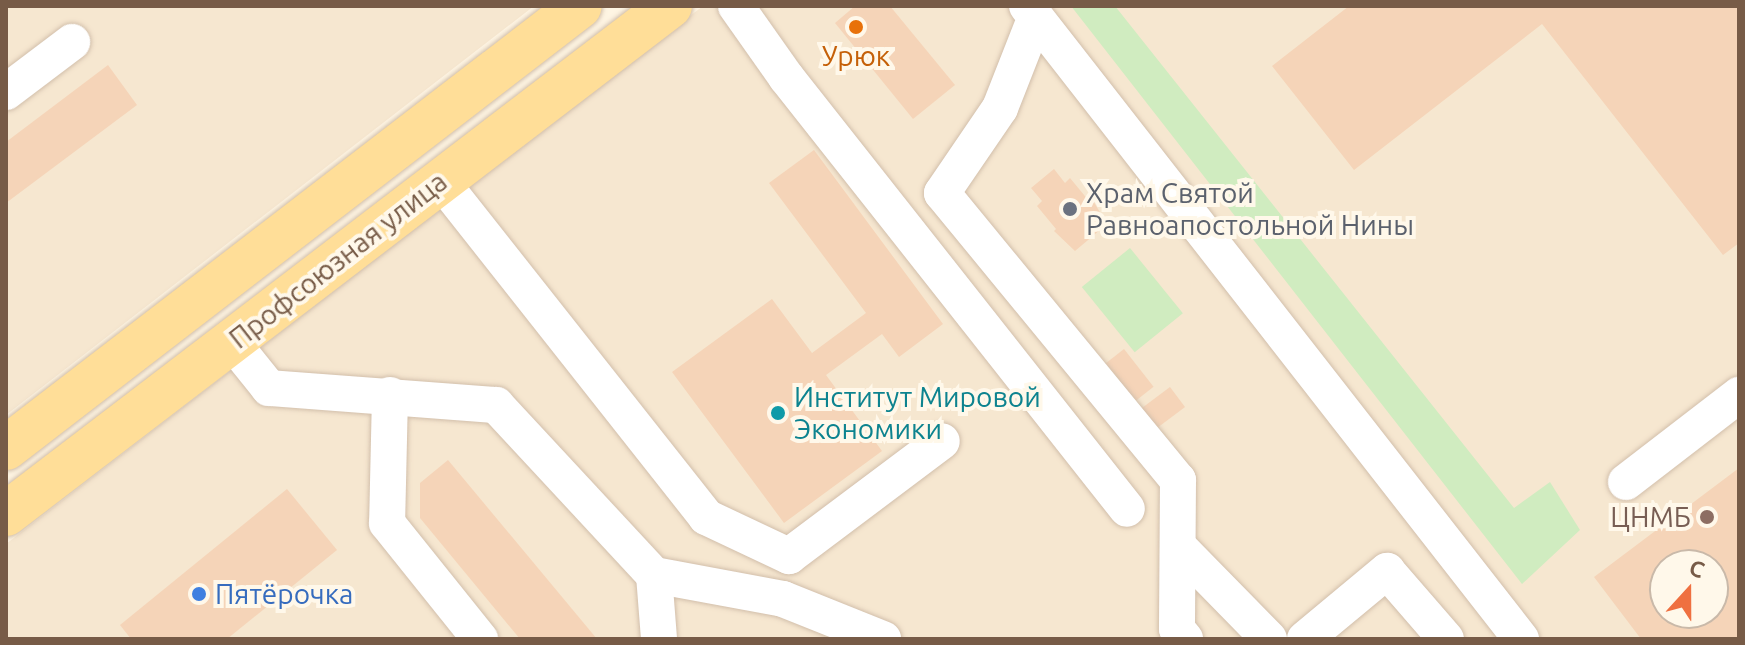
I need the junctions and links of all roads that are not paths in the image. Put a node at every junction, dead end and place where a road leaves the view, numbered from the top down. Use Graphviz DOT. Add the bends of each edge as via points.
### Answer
graph roads {
  1 [pos="580,6"];
  2 [pos="670,6"];
  3 [pos="736,6"];
  4 [pos="1031,13"];
  5 [pos="72,42"];
  6 [pos="6,92"];
  7 [pos="441,181"];
  8 [pos="232,342"];
  9 [pos="390,395"];
  10 [pos="1739,395"];
  11 [pos="942,441"];
  12 [pos="6,448"];
  13 [pos="1626,482"];
  14 [pos="1127,509"];
  15 [pos="6,514"];
  16 [pos="1178,546"];
  17 [pos="654,575"];
  18 [pos="480,639"];
  19 [pos="659,639"];
  20 [pos="883,639"];
  21 [pos="1185,639"];
  22 [pos="1269,639"];
  23 [pos="1305,639"];
  24 [pos="1446,639"];
  25 [pos="1521,639"];
  1 -- 12 [label="main road, Профсоюзная улица"];
  2 -- 7 [label="main road, Профсоюзная улица"];
  3 -- 14 [label="lane" via="786,77"];
  4 -- 16 [label="lane" via="1000,108 942,193 1178,480"];
  4 -- 25 [label="lane"];
  5 -- 6 [label="lane"];
  7 -- 8 [label="main road, Профсоюзная улица"];
  7 -- 11 [label="lane" via="706,517 789,556"];
  8 -- 9 [label="lane" via="269,388"];
  8 -- 15 [label="main road, Профсоюзная улица"];
  9 -- 17 [label="lane" via="496,405"];
  9 -- 18 [label="lane" via="387,523"];
  10 -- 13 [label="lane"];
  16 -- 21 [label="lane" via="1177,629"];
  16 -- 22 [label="lane"];
  17 -- 19 [label="lane"];
  17 -- 20 [label="lane" via="783,599"];
  23 -- 24 [label="lane" via="1387,571"];
}
